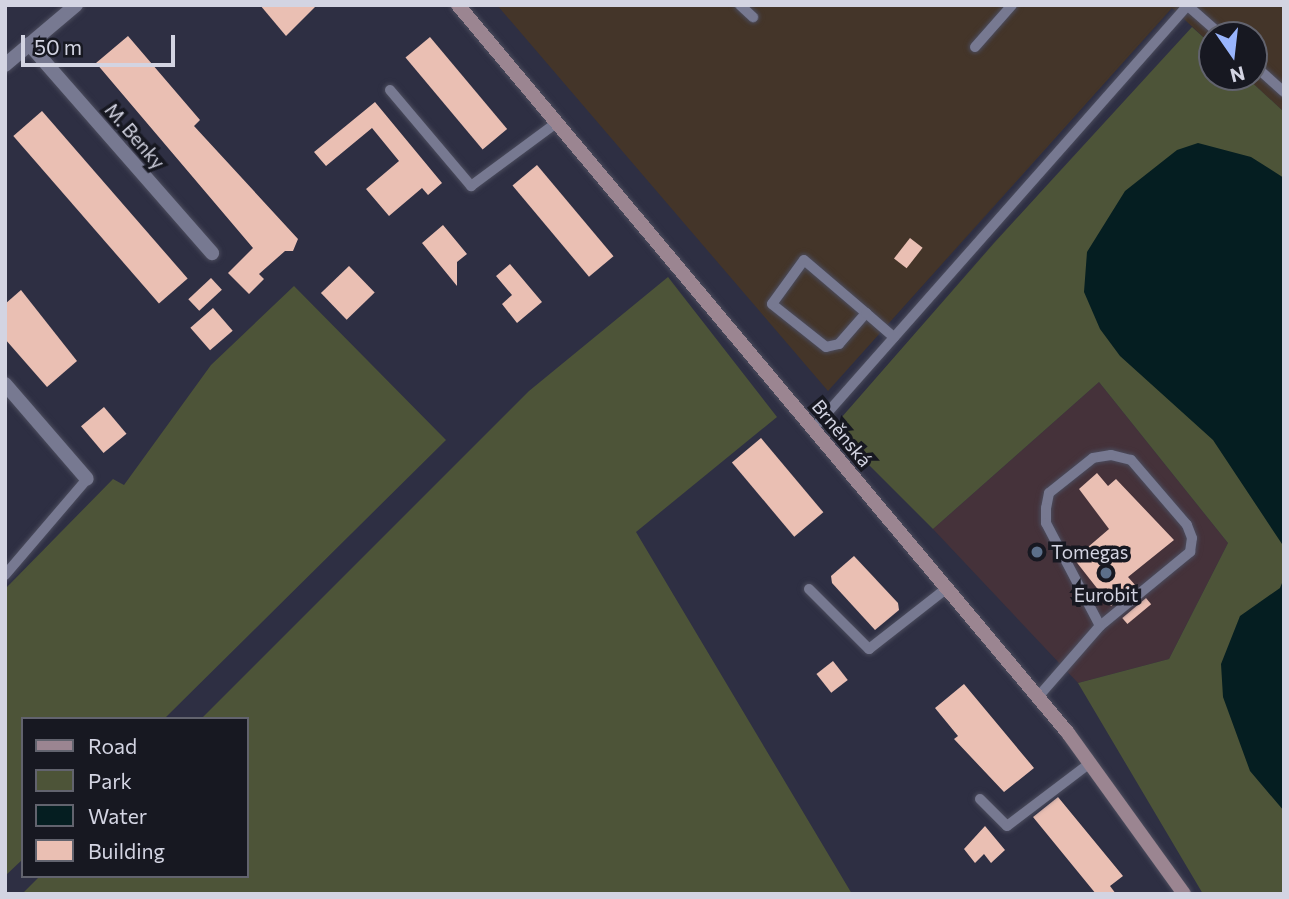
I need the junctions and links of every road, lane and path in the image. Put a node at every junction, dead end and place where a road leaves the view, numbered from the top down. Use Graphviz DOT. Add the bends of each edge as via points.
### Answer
graph roads {
  1 [pos="76,5"];
  2 [pos="458,5"];
  3 [pos="740,5"];
  4 [pos="1012,5"];
  5 [pos="1188,5"];
  6 [pos="753,17"];
  7 [pos="1206,21"];
  8 [pos="29,44"];
  9 [pos="975,47"];
  10 [pos="5,65"];
  11 [pos="1268,78"];
  12 [pos="390,90"];
  13 [pos="1284,92"];
  14 [pos="556,123"];
  15 [pos="212,253"];
  16 [pos="866,313"];
  17 [pos="894,337"];
  18 [pos="5,384"];
  19 [pos="813,429"];
  20 [pos="87,479"];
  21 [pos="5,575"];
  22 [pos="947,588"];
  23 [pos="809,589"];
  24 [pos="1100,625"];
  25 [pos="1038,697"];
  26 [pos="1090,763"];
  27 [pos="980,799"];
  28 [pos="1180,893"];
  1 -- 8 [label="street"];
  2 -- 14 [label="main road, Brněnská"];
  3 -- 6 [label="lane"];
  4 -- 9 [label="lane"];
  5 -- 7 [label="lane"];
  5 -- 17 [label="lane"];
  8 -- 10 [label="street"];
  8 -- 15 [label="street, M. Benky"];
  11 -- 13 [label="lane"];
  12 -- 14 [label="lane" via="471,186"];
  14 -- 19 [label="main road, Brněnská"];
  16 -- 16 [label="lane" via="804,260 772,304 826,347 839,344"];
  16 -- 17 [label="lane"];
  17 -- 19 [label="lane"];
  18 -- 20 [label="street"];
  19 -- 22 [label="main road, Brněnská"];
  20 -- 21 [label="lane"];
  22 -- 23 [label="lane" via="869,649"];
  22 -- 25 [label="main road, Brněnská"];
  24 -- 24 [label="lane" via="1190,552 1192,538 1187,525 1131,460 1111,455 1093,458 1049,494 1046,508 1046,523"];
  24 -- 25 [label="lane"];
  25 -- 26 [label="main road, Brněnská"];
  26 -- 27 [label="lane" via="1007,825"];
  26 -- 28 [label="main road, Brněnská"];
}
